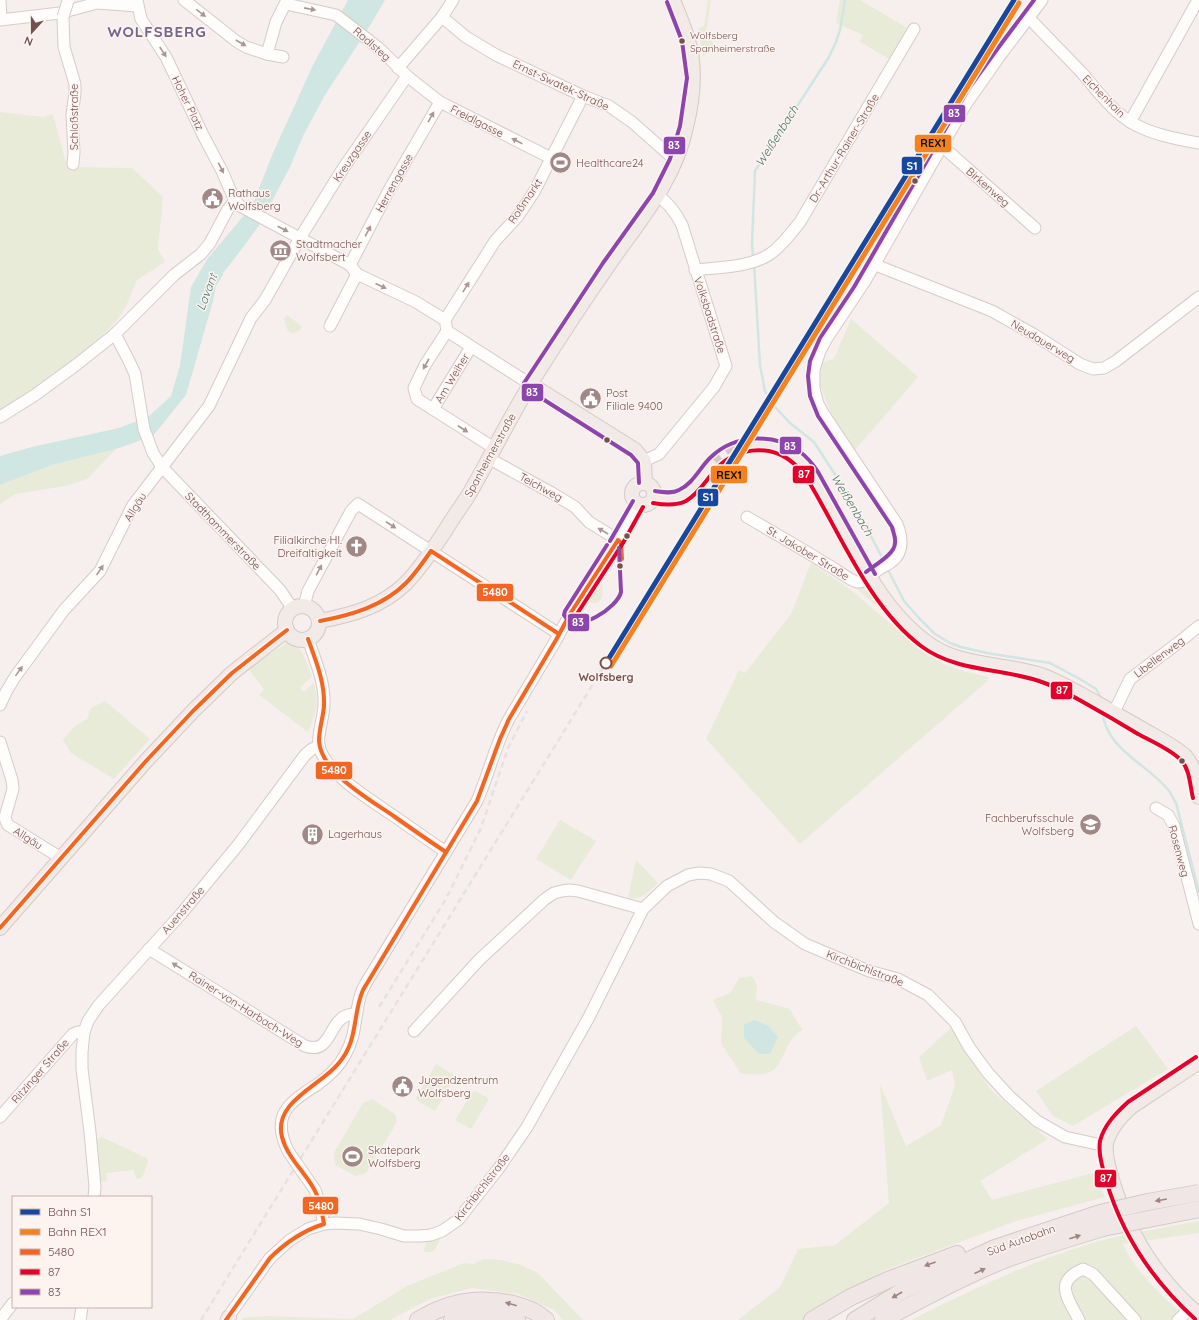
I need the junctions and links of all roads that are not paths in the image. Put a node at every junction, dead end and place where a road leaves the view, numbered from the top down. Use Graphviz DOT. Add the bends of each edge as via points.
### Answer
graph roads {
  1 [pos="0,0"];
  2 [pos="184,0"];
  3 [pos="453,0"];
  4 [pos="673,0"];
  5 [pos="1042,0"];
  6 [pos="1198,0"];
  7 [pos="69,1"];
  8 [pos="95,2"];
  9 [pos="137,3"];
  10 [pos="284,6"];
  11 [pos="442,17"];
  12 [pos="1029,18"];
  13 [pos="1,20"];
  14 [pos="914,29"];
  15 [pos="268,54"];
  16 [pos="284,57"];
  17 [pos="398,68"];
  18 [pos="407,76"];
  19 [pos="583,96"];
  20 [pos="440,102"];
  21 [pos="1130,122"];
  22 [pos="1199,143"];
  23 [pos="942,146"];
  24 [pos="551,158"];
  25 [pos="676,161"];
  26 [pos="72,164"];
  27 [pos="658,196"];
  28 [pos="235,201"];
  29 [pos="1035,228"];
  30 [pos="300,238"];
  31 [pos="873,264"];
  32 [pos="350,265"];
  33 [pos="695,270"];
  34 [pos="357,274"];
  35 [pos="1199,297"];
  36 [pos="263,304"];
  37 [pos="330,326"];
  38 [pos="446,326"];
  39 [pos="115,334"];
  40 [pos="471,347"];
  41 [pos="530,384"];
  42 [pos="417,399"];
  43 [pos="433,409"];
  44 [pos="0,417"];
  45 [pos="758,444"];
  46 [pos="491,453"];
  47 [pos="644,461"];
  48 [pos="710,466"];
  49 [pos="162,467"];
  50 [pos="645,483"];
  51 [pos="654,497"];
  52 [pos="638,504"];
  53 [pos="747,517"];
  54 [pos="618,540"];
  55 [pos="431,551"];
  56 [pos="873,573"];
  57 [pos="298,607"];
  58 [pos="320,622"];
  59 [pos="1199,626"];
  60 [pos="286,630"];
  61 [pos="559,634"];
  62 [pos="308,639"];
  63 [pos="0,705"];
  64 [pos="1105,708"];
  65 [pos="319,746"];
  66 [pos="1,747"];
  67 [pos="1199,797"];
  68 [pos="1156,808"];
  69 [pos="446,852"];
  70 [pos="61,858"];
  71 [pos="643,909"];
  72 [pos="2,923"];
  73 [pos="1199,924"];
  74 [pos="149,949"];
  75 [pos="357,1013"];
  76 [pos="414,1031"];
  77 [pos="84,1032"];
  78 [pos="1199,1062"];
  79 [pos="0,1117"];
  80 [pos="1106,1146"];
  81 [pos="1199,1193"];
  82 [pos="94,1196"];
  83 [pos="1199,1209"];
  84 [pos="1102,1221"];
  85 [pos="324,1224"];
  86 [pos="995,1248"];
  87 [pos="12,1304"];
  88 [pos="82,1308"];
  89 [pos="1195,1311"];
  90 [pos="228,1319"];
  91 [pos="0,1320"];
  92 [pos="80,1320"];
  93 [pos="418,1320"];
  94 [pos="452,1320"];
  95 [pos="517,1320"];
  96 [pos="546,1320"];
  97 [pos="812,1320"];
  98 [pos="855,1320"];
  99 [pos="883,1320"];
  100 [pos="1078,1320"];
  101 [pos="1135,1320"];
  102 [pos="1178,1320"];
  1 -- 13 [label="street"];
  2 -- 15 [label="street, one-way" via="236,41"];
  3 -- 11 [label="street"];
  4 -- 25 [label="main road, Spanheimerstraße" via="688,40 692,65 686,127"];
  5 -- 12 [label="street"];
  6 -- 21 [label="street"];
  7 -- 26 [label="street, Schloßstraße, bridge" via="63,17 64,47 75,84"];
  8 -- 9 [label="street"];
  8 -- 13 [label="street" via="60,13"];
  9 -- 28 [label="street, Hoher Platz, one-way" via="141,19 166,57"];
  10 -- 15 [label="street" via="276,22"];
  10 -- 17 [label="street, Radlsteg, one-way" via="336,15 382,51"];
  11 -- 17 [label="street"];
  11 -- 19 [label="street, Ernst-Swatek-Straße" via="466,37 496,55"];
  12 -- 21 [label="street, Eichenhain" via="1116,111"];
  12 -- 23 [label="street" via="966,104"];
  14 -- 33 [label="street, Dr.-Arthur-Rainer-Straße" via="800,222 784,242 771,254 744,264"];
  15 -- 16 [label="street"];
  17 -- 18 [label="street, Radlsteg"];
  18 -- 20 [label="street, Freidlgasse"];
  18 -- 30 [label="street, Kreuzgasse" via="342,170"];
  19 -- 24 [label="street, Roßmarkt"];
  19 -- 25 [label="street, Ernst-Swatek-Straße" via="609,106 632,122"];
  24 -- 20 [label="street, Freidlgasse, one-way"];
  32 -- 20 [label="street, Herrengasse, one-way" via="389,190"];
  21 -- 22 [label="street, Eichenhain" via="1150,131"];
  23 -- 29 [label="street, Birkenweg"];
  23 -- 31 [label="street"];
  38 -- 24 [label="street, Roßmarkt, one-way" via="494,241 518,216 534,192"];
  25 -- 27 [label="main road, Spanheimerstraße"];
  27 -- 33 [label="street, Volksbadstraße" via="676,213 682,225"];
  27 -- 41 [label="main road, Spanheimerstraße"];
  28 -- 30 [label="street, one-way"];
  28 -- 39 [label="street" via="201,254 174,275"];
  30 -- 32 [label="street"];
  30 -- 36 [label="street, Kreuzgasse"];
  31 -- 35 [label="street, Neudauerweg" via="992,311 1080,364 1093,369 1104,368 1116,361"];
  31 -- 56 [label="street" via="827,338 814,370 816,396 823,413 897,524 902,540 895,559"];
  32 -- 34 [label="street"];
  33 -- 47 [label="street, Volksbadstraße" via="726,366 714,387 659,454"];
  34 -- 37 [label="street"];
  34 -- 38 [label="street, Am Weiher, one-way" via="416,302"];
  36 -- 49 [label="street, Allgäu" via="251,318 209,406"];
  38 -- 40 [label="street, Am Weiher"];
  38 -- 42 [label="street, Roßmarkt, one-way" via="414,388"];
  39 -- 44 [label="street" via="35,395"];
  39 -- 49 [label="street, Stadthammerstraße" via="135,374 144,429 153,453"];
  40 -- 41 [label="street, Am Weiher"];
  40 -- 43 [label="street, Am Weiher"];
  41 -- 46 [label="main road, Spanheimerstraße"];
  41 -- 47 [label="main road" via="636,450"];
  42 -- 43 [label="street, Am Weiher"];
  43 -- 46 [label="street, Am Weiher, one-way"];
  45 -- 56 [label="main road, St. Jakober Straße" via="779,447 794,455 806,466"];
  54 -- 46 [label="street, Teichweg, one-way" via="589,522 576,507"];
  46 -- 55 [label="main road, Spanheimerstraße" via="468,495"];
  47 -- 50 [label="main road"];
  48 -- 51 [label="main road" via="685,494 670,499"];
  49 -- 57 [label="street, Stadthammerstraße"];
  63 -- 49 [label="street, Allgäu, one-way" via="15,677 64,610 100,571 133,505"];
  50 -- 51 [label="main road" via="653,488"];
  50 -- 52 [label="main road" via="637,485 632,492"];
  51 -- 52 [label="main road" via="647,504"];
  52 -- 54 [label="street"];
  53 -- 56 [label="street, St. Jakober Straße" via="850,579 861,581"];
  54 -- 61 [label="street"];
  57 -- 55 [label="street, one-way" via="351,511 358,504"];
  55 -- 58 [label="main road, Spanheimerstraße" via="405,584 390,596 358,612"];
  55 -- 61 [label="street"];
  56 -- 64 [label="main road, St. Jakober Straße" via="884,600 913,632 934,649 966,661 1041,675"];
  57 -- 58 [label="main road" via="315,611"];
  57 -- 60 [label="main road" via="288,613"];
  58 -- 62 [label="main road" via="317,632"];
  59 -- 64 [label="street, Libellenweg" via="1130,679"];
  60 -- 62 [label="main road" via="296,639"];
  60 -- 70 [label="main road" via="232,673 193,711"];
  61 -- 69 [label="street" via="502,732 484,786"];
  62 -- 65 [label="street" via="324,693"];
  64 -- 67 [label="main road, St. Jakober Straße" via="1186,757 1192,768"];
  65 -- 69 [label="street" via="322,754 338,774 355,789"];
  65 -- 74 [label="street, Auenstraße" via="305,755 238,845"];
  66 -- 70 [label="street, Allgäu" via="13,789 5,817 8,825"];
  68 -- 73 [label="street, Rosenweg" via="1168,815 1174,826"];
  69 -- 75 [label="street" via="366,983 360,996"];
  70 -- 72 [label="main road"];
  71 -- 76 [label="street" via="578,892 562,890 554,893 479,960"];
  71 -- 80 [label="street, Kirchbichlstraße" via="667,886 688,875 711,874 729,881 774,922 805,944 869,971 898,979 928,995 955,1022 988,1073 1037,1121 1065,1137"];
  71 -- 85 [label="street, Kirchbichlstraße" via="589,1017 527,1127 458,1220 442,1231 420,1236 404,1236 359,1224"];
  75 -- 74 [label="street, Rainer-von-Harbach-Weg, one-way" via="340,1019 325,1042 319,1047 311,1048"];
  74 -- 77 [label="street, Auenstraße" via="98,1006"];
  75 -- 85 [label="street, bridge" via="355,1029 344,1057 326,1078 293,1101 283,1115 281,1124 283,1142 314,1190 320,1202"];
  77 -- 79 [label="street, Ritzinger Straße" via="73,1034"];
  77 -- 82 [label="street, Auenstraße" via="82,1069"];
  78 -- 80 [label="main road" via="1121,1116 1111,1131"];
  80 -- 89 [label="main road" via="1109,1168 1122,1211 1144,1252 1176,1294"];
  81 -- 84 [label="highway, Süd Autobahn, one-way, bridge" via="1148,1202"];
  83 -- 84 [label="highway, Süd Autobahn, bridge"];
  84 -- 86 [label="highway, Süd Autobahn"];
  99 -- 84 [label="highway, Süd Autobahn, one-way" via="941,1288"];
  85 -- 90 [label="street, Kirchbichlstraße" via="308,1229 279,1249"];
  86 -- 97 [label="highway, one-way" via="958,1254 888,1280"];
  86 -- 98 [label="highway, Süd Autobahn, one-way" via="904,1290"];
  87 -- 91 [label="street"];
  88 -- 92 [label="street"];
  89 -- 102 [label="street"];
  96 -- 93 [label="highway, one-way" via="534,1311 506,1302 484,1300 441,1308"];
  94 -- 95 [label="highway" via="475,1315"];
  100 -- 101 [label="street" via="1065,1291 1066,1282 1073,1274 1083,1269 1093,1274"];
}
